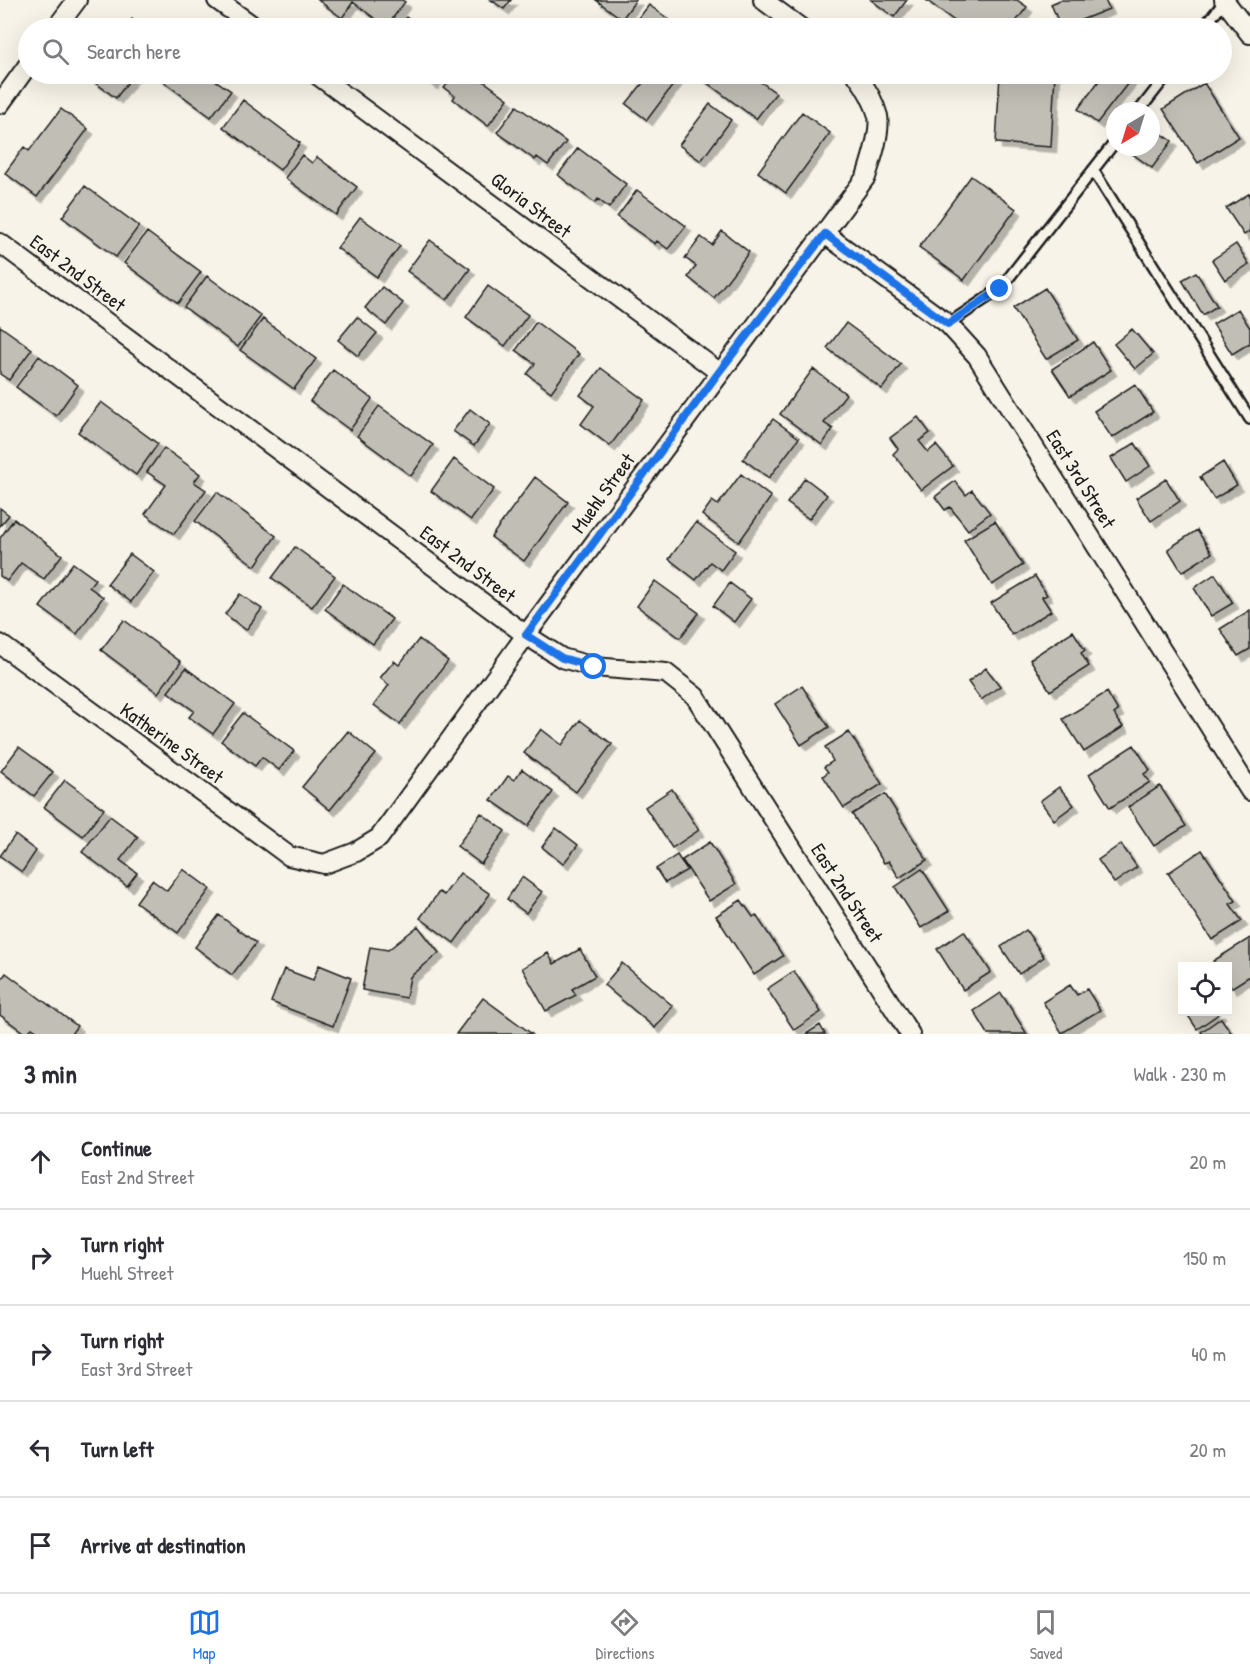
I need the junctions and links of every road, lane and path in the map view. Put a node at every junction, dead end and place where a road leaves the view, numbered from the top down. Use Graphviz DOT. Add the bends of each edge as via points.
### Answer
graph roads {
  1 [pos="77,0"];
  2 [pos="217,0"];
  3 [pos="763,0"];
  4 [pos="1225,0"];
  5 [pos="64,18"];
  6 [pos="242,18"];
  7 [pos="787,18"];
  8 [pos="1211,18"];
  9 [pos="1250,34"];
  10 [pos="18,79"];
  11 [pos="330,84"];
  12 [pos="863,84"];
  13 [pos="1160,84"];
  14 [pos="1146,102"];
  15 [pos="0,104"];
  16 [pos="1106,153"];
  17 [pos="1093,170"];
  18 [pos="825,234"];
  19 [pos="0,243"];
  20 [pos="948,324"];
  21 [pos="719,372"];
  22 [pos="1250,418"];
  23 [pos="526,635"];
  24 [pos="0,645"];
  25 [pos="1250,791"];
  26 [pos="324,864"];
  27 [pos="910,1034"];
  1 -- 5 [label="street"];
  2 -- 6 [label="street"];
  3 -- 7 [label="street"];
  4 -- 8 [label="lane"];
  4 -- 9 [label="street"];
  10 -- 15 [label="street"];
  11 -- 21 [label="street, Gloria Street"];
  12 -- 18 [label="street, Muehl Street" via="878,118 874,149 866,177"];
  13 -- 14 [label="lane"];
  16 -- 17 [label="lane"];
  17 -- 20 [label="lane" via="1000,289"];
  17 -- 22 [label="lane"];
  18 -- 20 [label="street, East 3rd Street"];
  18 -- 21 [label="street, Muehl Street"];
  19 -- 23 [label="street, East 2nd Street"];
  20 -- 25 [label="street, East 3rd Street" via="977,356"];
  21 -- 23 [label="street, Muehl Street"];
  23 -- 26 [label="street, Muehl Street" via="379,838"];
  23 -- 27 [label="street, East 2nd Street" via="562,658 594,667 666,673 695,696"];
  24 -- 26 [label="street, Katherine Street" via="289,856"];
}
